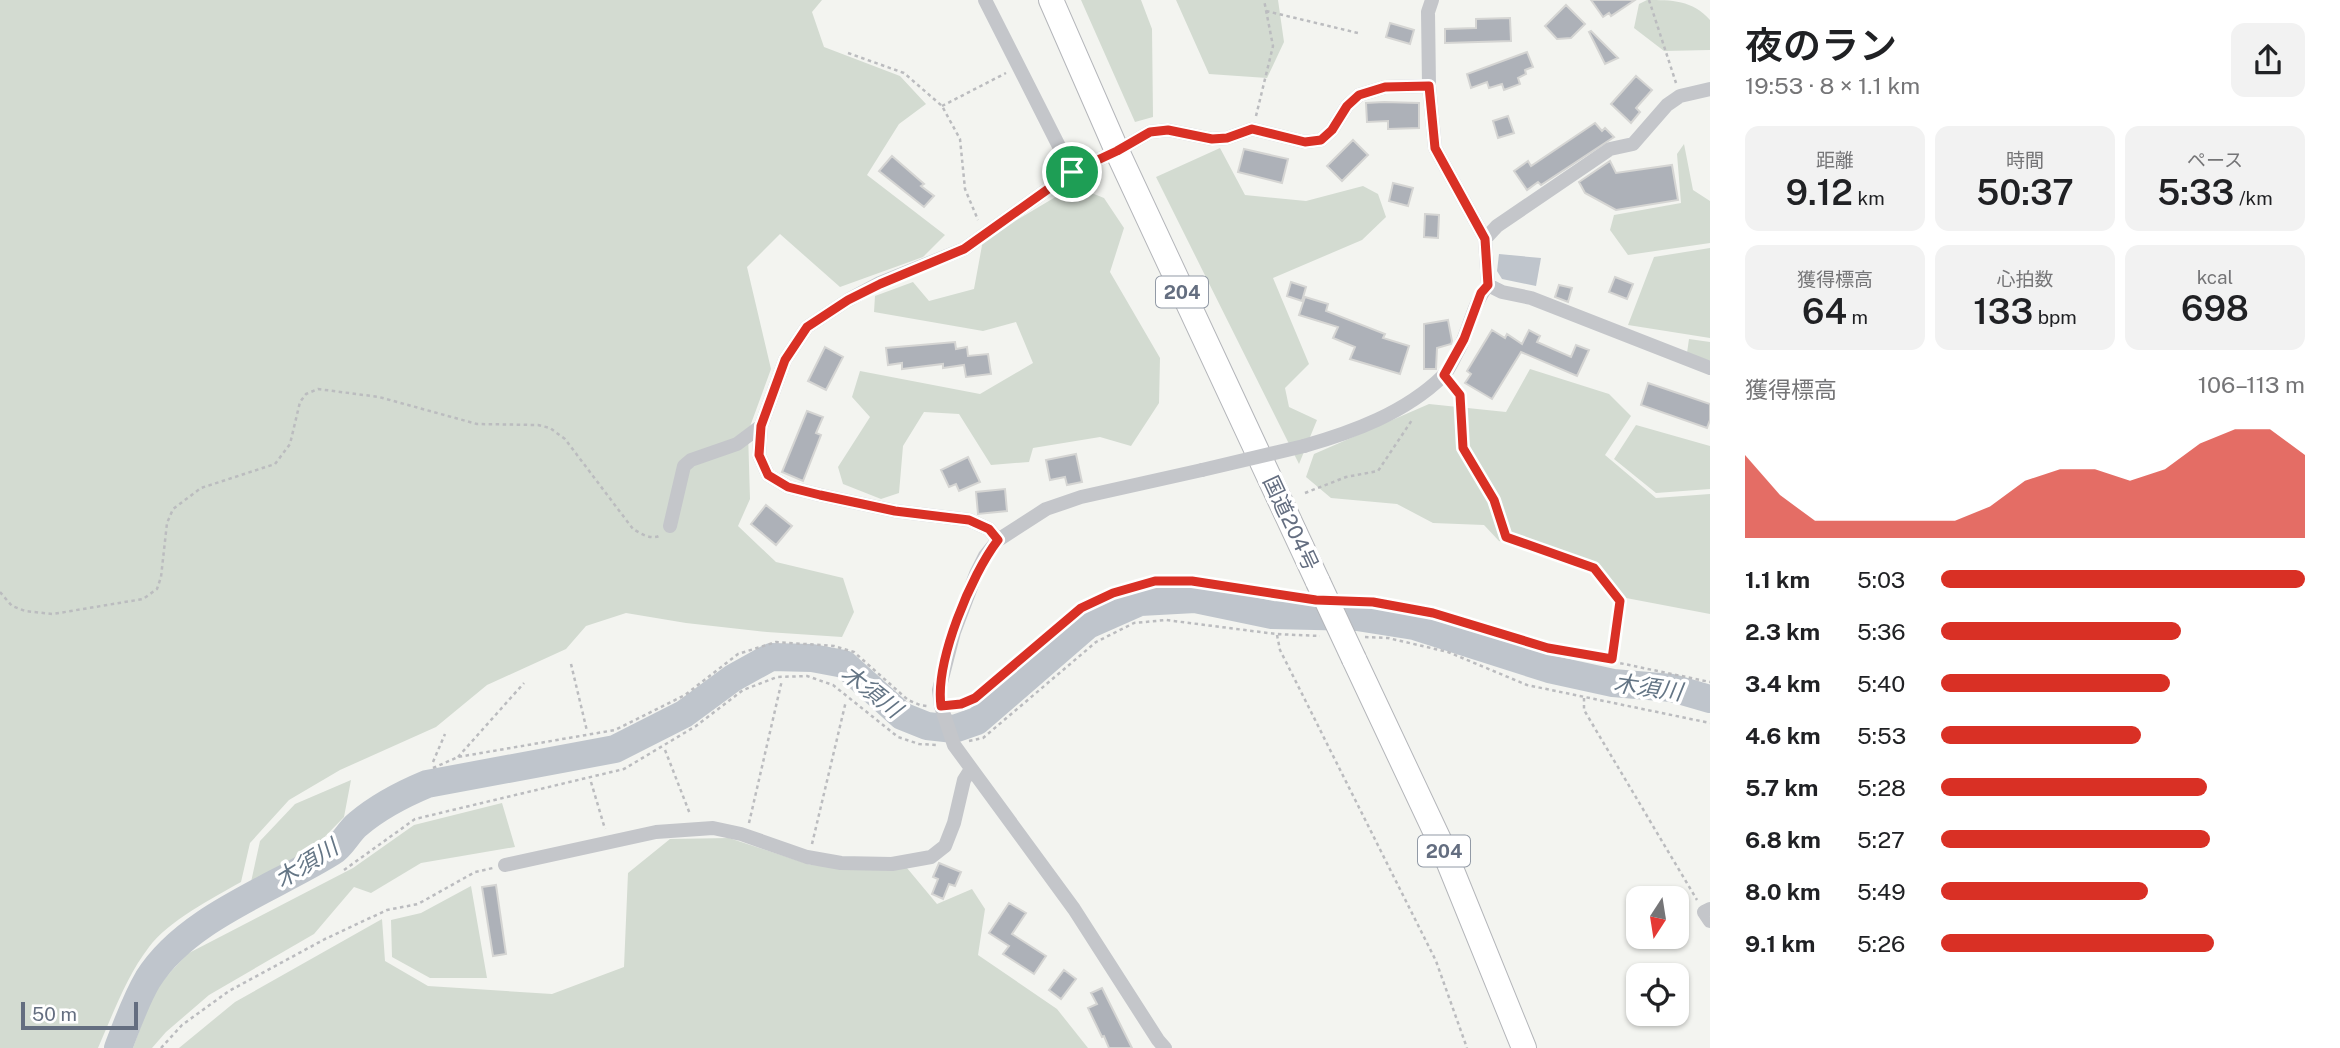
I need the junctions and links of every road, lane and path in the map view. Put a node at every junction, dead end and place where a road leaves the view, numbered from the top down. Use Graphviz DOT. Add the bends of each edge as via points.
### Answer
graph roads {
  1 [pos="985,0"];
  2 [pos="1051,0"];
  3 [pos="1264,0"];
  4 [pos="1432,0"];
  5 [pos="1649,0"];
  6 [pos="1266,11"];
  7 [pos="1358,33"];
  8 [pos="848,53"];
  9 [pos="1019,67"];
  10 [pos="1429,86"];
  11 [pos="1710,89"];
  12 [pos="1680,96"];
  13 [pos="942,106"];
  14 [pos="1252,129"];
  15 [pos="1117,151"];
  16 [pos="1072,172"];
  17 [pos="985,234"];
  18 [pos="1485,239"];
  19 [pos="1488,285"];
  20 [pos="1710,368"];
  21 [pos="1444,375"];
  22 [pos="1415,399"];
  23 [pos="761,426"];
  24 [pos="1305,493"];
  25 [pos="670,526"];
  26 [pos="998,540"];
  27 [pos="1310,590"];
  28 [pos="0,592"];
  29 [pos="1339,601"];
  30 [pos="1276,634"];
  31 [pos="1332,636"];
  32 [pos="1357,648"];
  33 [pos="1612,659"];
  34 [pos="571,664"];
  35 [pos="782,680"];
  36 [pos="1710,682"];
  37 [pos="524,683"];
  38 [pos="1584,698"];
  39 [pos="846,701"];
  40 [pos="941,706"];
  41 [pos="1710,723"];
  42 [pos="587,731"];
  43 [pos="445,734"];
  44 [pos="954,745"];
  45 [pos="665,750"];
  46 [pos="458,757"];
  47 [pos="433,762"];
  48 [pos="433,768"];
  49 [pos="971,769"];
  50 [pos="591,782"];
  51 [pos="692,820"];
  52 [pos="748,826"];
  53 [pos="606,832"];
  54 [pos="811,847"];
  55 [pos="505,865"];
  56 [pos="344,870"];
  57 [pos="1708,914"];
  58 [pos="161,1048"];
  59 [pos="1165,1048"];
  60 [pos="1467,1048"];
  61 [pos="1524,1048"];
  1 -- 9 [label="street"];
  2 -- 15 [label="highway, 国道204号 / 204"];
  3 -- 6 [label="path"];
  4 -- 10 [label="street" via="1428,12"];
  5 -- 12 [label="path"];
  6 -- 7 [label="path"];
  6 -- 14 [label="path" via="1273,46"];
  8 -- 13 [label="path" via="904,73"];
  9 -- 13 [label="path"];
  9 -- 16 [label="street"];
  10 -- 14 [label="street" via="1385,87 1359,95 1321,140 1305,142"];
  10 -- 18 [label="street" via="1435,148"];
  11 -- 12 [label="street"];
  12 -- 18 [label="street" via="1633,144 1610,149 1497,226"];
  13 -- 17 [label="path" via="960,139 965,189"];
  14 -- 15 [label="street" via="1212,139 1168,130 1150,132"];
  15 -- 16 [label="street"];
  15 -- 27 [label="highway, 国道204号 / 204"];
  16 -- 17 [label="street"];
  17 -- 23 [label="street" via="964,249 859,295 807,327 785,360"];
  18 -- 19 [label="street"];
  19 -- 20 [label="street"];
  19 -- 21 [label="street"];
  21 -- 22 [label="street"];
  21 -- 33 [label="path" via="1460,395 1463,448 1494,500 1506,537 1594,568 1620,601"];
  22 -- 24 [label="path" via="1413,418 1378,471"];
  22 -- 26 [label="street, bridge" via="1356,431 1080,496 1045,509"];
  23 -- 25 [label="street" via="737,444 684,466"];
  23 -- 26 [label="street" via="759,455 768,475 788,487 895,511 969,520 989,529"];
  25 -- 28 [label="path" via="654,538 633,529 565,439 550,428 477,424 379,397 318,389 300,402 290,444 275,464 201,488 173,509 157,589 143,599 53,614 12,606"];
  26 -- 40 [label="street" via="976,574 954,632 941,677"];
  27 -- 32 [label="highway, 国道204号 / 204, bridge"];
  27 -- 40 [label="path" via="1155,581 1113,593 1081,608 975,698"];
  29 -- 33 [label="path" via="1433,613 1548,648"];
  30 -- 31 [label="path"];
  30 -- 44 [label="path" via="1166,620 1134,623 1096,642 983,738"];
  30 -- 60 [label="path" via="1436,961"];
  32 -- 38 [label="path" via="1388,638 1448,652 1527,685"];
  32 -- 61 [label="highway, 国道204号 / 204"];
  33 -- 36 [label="path"];
  34 -- 42 [label="path"];
  35 -- 52 [label="path"];
  37 -- 46 [label="path"];
  38 -- 41 [label="path"];
  38 -- 57 [label="path" via="1584,710"];
  39 -- 54 [label="path"];
  40 -- 44 [label="street"];
  40 -- 46 [label="path" via="908,700 854,652 776,642 738,654 685,695 615,730"];
  43 -- 47 [label="path"];
  44 -- 49 [label="street"];
  44 -- 56 [label="path" via="919,744 898,737 833,685 807,676 777,677 743,690 696,726 624,769 415,819"];
  45 -- 51 [label="path"];
  46 -- 48 [label="path"];
  49 -- 55 [label="street" via="945,846 931,857 892,864 841,863 713,828 656,832"];
  49 -- 59 [label="street" via="1074,909"];
  50 -- 53 [label="path"];
  55 -- 58 [label="path" via="475,872 418,904 387,910 325,939 229,991 182,1025"];
}
